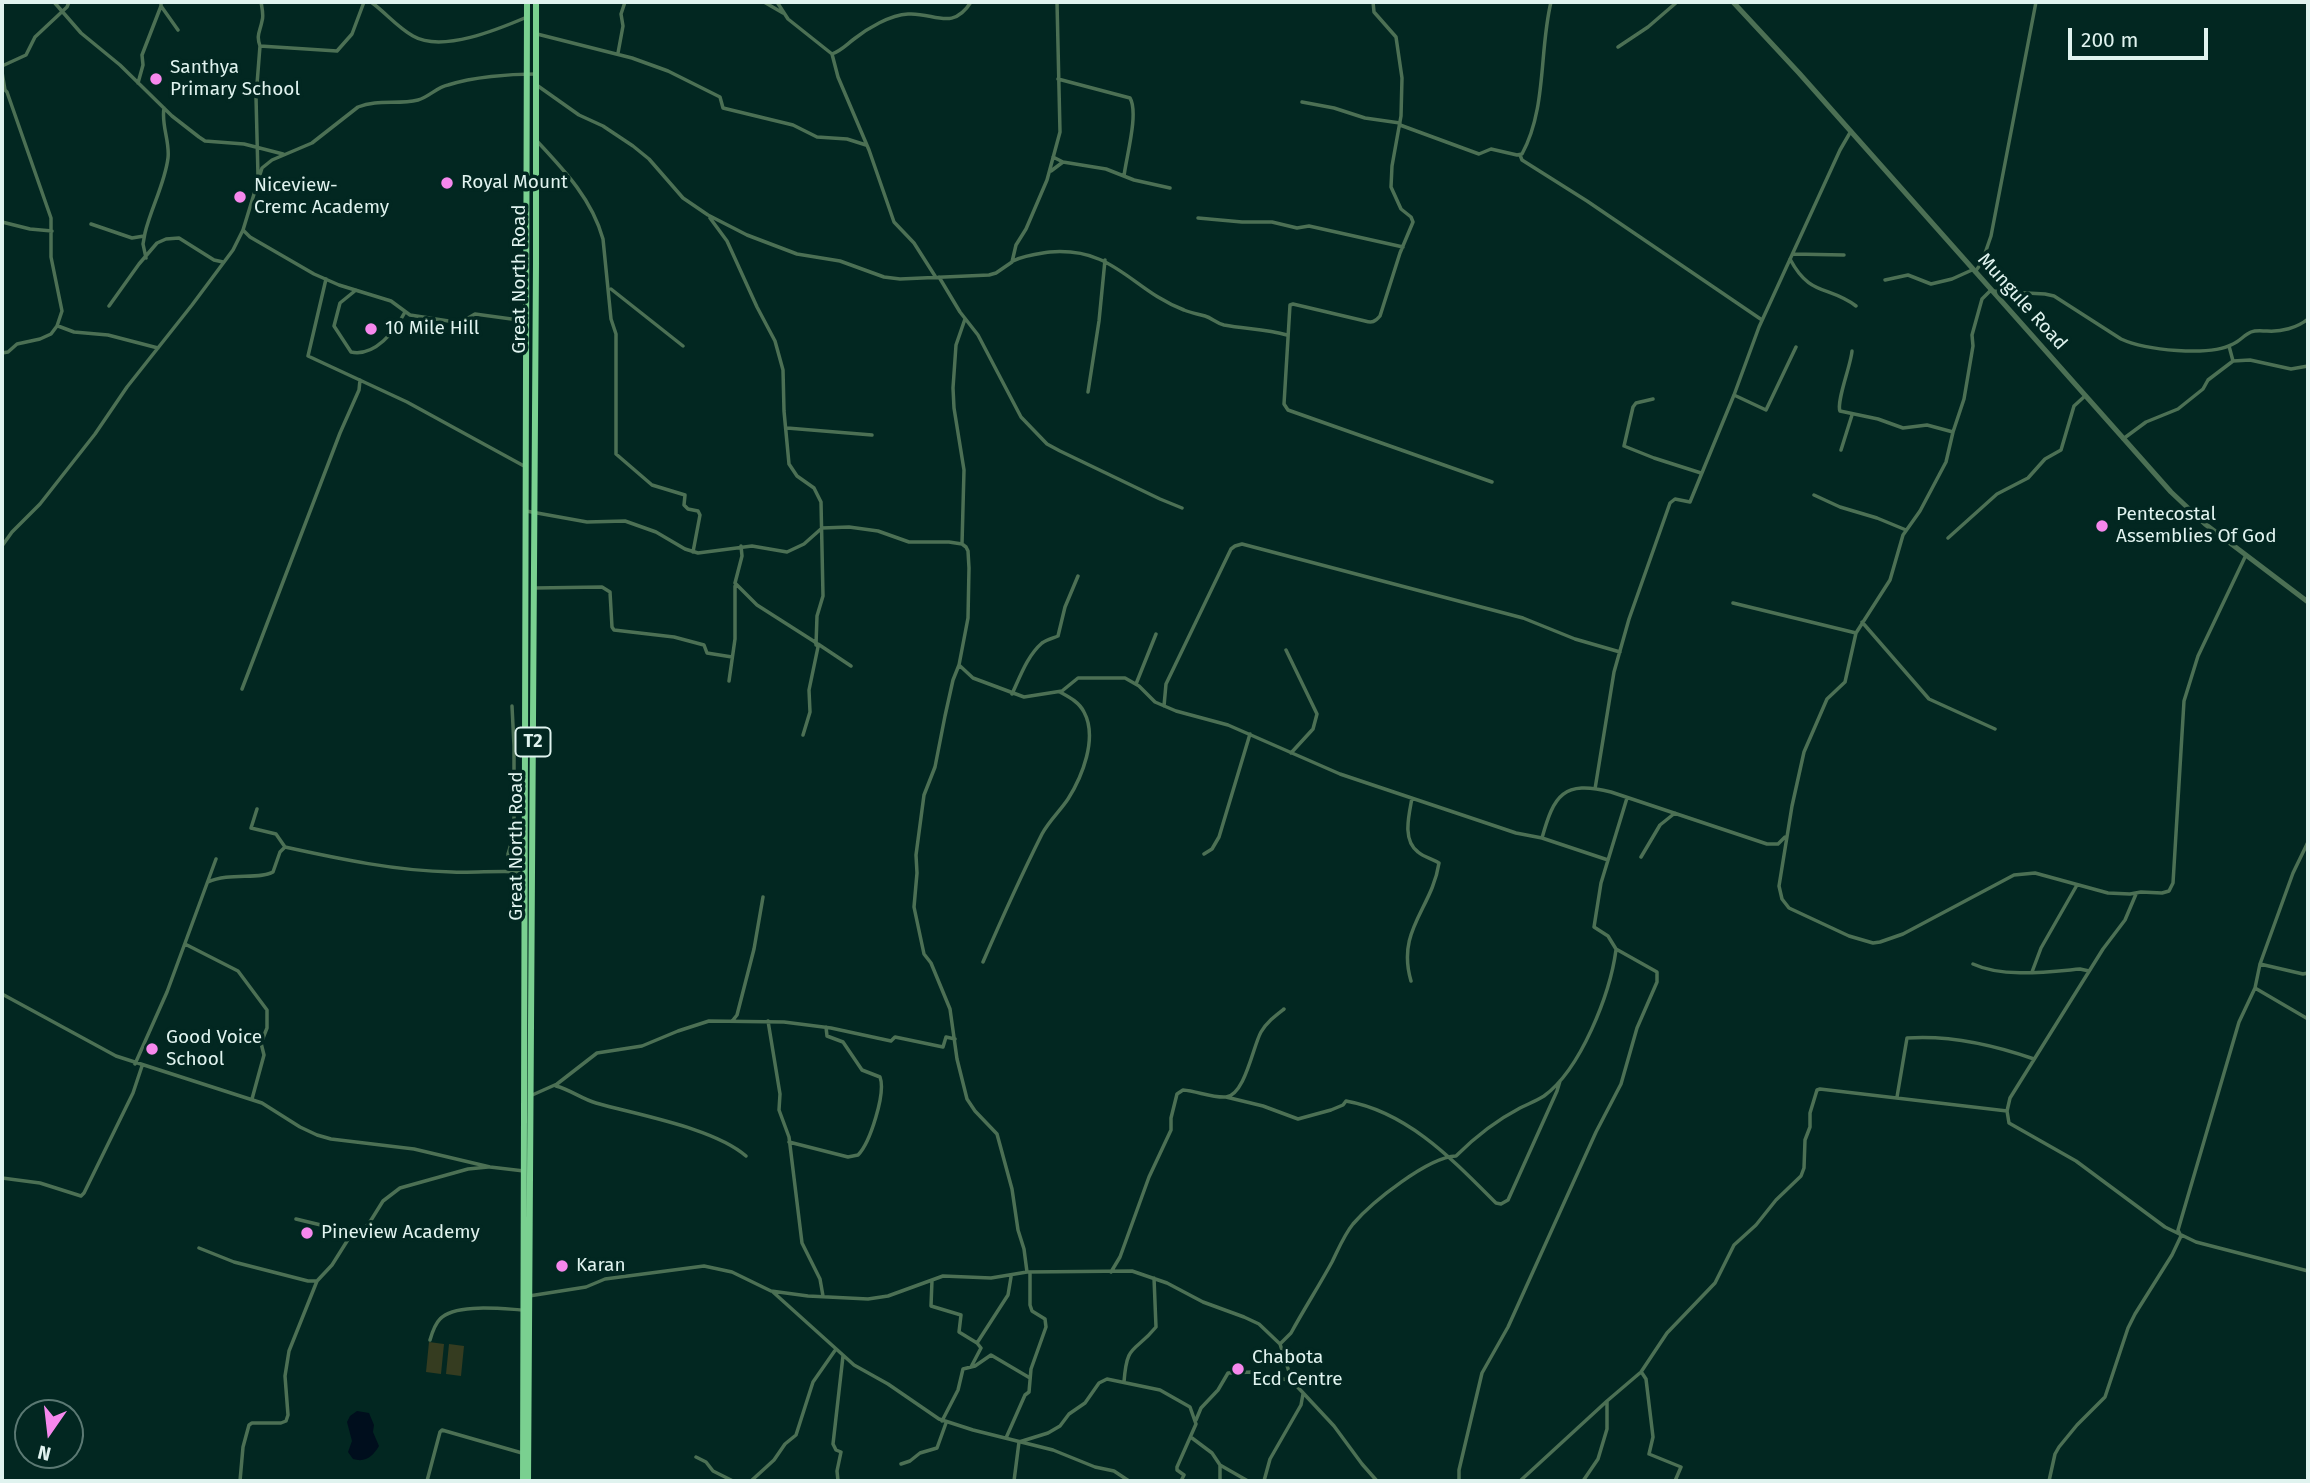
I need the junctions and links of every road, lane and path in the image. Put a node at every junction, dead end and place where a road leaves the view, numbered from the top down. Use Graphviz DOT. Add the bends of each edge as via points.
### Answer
graph roads {
  1 [pos="54,2"];
  2 [pos="69,2"];
  3 [pos="261,2"];
  4 [pos="363,2"];
  5 [pos="371,2"];
  6 [pos="527,2"];
  7 [pos="536,2"];
  8 [pos="625,2"];
  9 [pos="764,2"];
  10 [pos="777,2"];
  11 [pos="971,2"];
  12 [pos="1057,2"];
  13 [pos="1373,2"];
  14 [pos="1550,2"];
  15 [pos="1677,2"];
  16 [pos="1733,2"];
  17 [pos="2036,2"];
  18 [pos="161,4"];
  19 [pos="63,10"];
  20 [pos="783,13"];
  21 [pos="527,17"];
  22 [pos="178,30"];
  23 [pos="537,34"];
  24 [pos="260,46"];
  25 [pos="1618,47"];
  26 [pos="618,53"];
  27 [pos="832,54"];
  28 [pos="2,66"];
  29 [pos="2,72"];
  30 [pos="527,74"];
  31 [pos="537,75"];
  32 [pos="1058,79"];
  33 [pos="138,83"];
  34 [pos="537,85"];
  35 [pos="1302,102"];
  36 [pos="164,108"];
  37 [pos="1400,124"];
  38 [pos="1851,131"];
  39 [pos="536,140"];
  40 [pos="866,145"];
  41 [pos="256,148"];
  42 [pos="285,154"];
  43 [pos="1520,155"];
  44 [pos="1053,157"];
  45 [pos="1063,162"];
  46 [pos="1049,172"];
  47 [pos="1124,176"];
  48 [pos="258,178"];
  49 [pos="1170,188"];
  50 [pos="708,215"];
  51 [pos="1198,218"];
  52 [pos="2,222"];
  53 [pos="91,223"];
  54 [pos="243,230"];
  55 [pos="52,231"];
  56 [pos="144,236"];
  57 [pos="1404,247"];
  58 [pos="1793,254"];
  59 [pos="1844,255"];
  60 [pos="146,258"];
  61 [pos="1790,259"];
  62 [pos="1105,260"];
  63 [pos="223,262"];
  64 [pos="1012,262"];
  65 [pos="1973,271"];
  66 [pos="937,276"];
  67 [pos="326,279"];
  68 [pos="1885,280"];
  69 [pos="609,287"];
  70 [pos="356,290"];
  71 [pos="1990,291"];
  72 [pos="109,306"];
  73 [pos="1856,306"];
  74 [pos="405,312"];
  75 [pos="965,319"];
  76 [pos="1762,320"];
  77 [pos="2308,320"];
  78 [pos="526,321"];
  79 [pos="57,326"];
  80 [pos="1287,335"];
  81 [pos="683,346"];
  82 [pos="2229,346"];
  83 [pos="1796,347"];
  84 [pos="158,348"];
  85 [pos="1852,351"];
  86 [pos="2,353"];
  87 [pos="2233,361"];
  88 [pos="2308,366"];
  89 [pos="360,380"];
  90 [pos="1088,392"];
  91 [pos="1734,395"];
  92 [pos="2085,396"];
  93 [pos="1653,399"];
  94 [pos="1852,415"];
  95 [pos="787,428"];
  96 [pos="1953,432"];
  97 [pos="872,435"];
  98 [pos="2123,439"];
  99 [pos="1841,450"];
  100 [pos="526,467"];
  101 [pos="1701,473"];
  102 [pos="1492,482"];
  103 [pos="1814,495"];
  104 [pos="1182,508"];
  105 [pos="526,510"];
  106 [pos="534,511"];
  107 [pos="822,528"];
  108 [pos="1906,530"];
  109 [pos="1948,538"];
  110 [pos="962,544"];
  111 [pos="2,545"];
  112 [pos="741,546"];
  113 [pos="692,552"];
  114 [pos="2246,555"];
  115 [pos="1078,576"];
  116 [pos="736,583"];
  117 [pos="534,588"];
  118 [pos="2308,602"];
  119 [pos="1733,603"];
  120 [pos="1862,622"];
  121 [pos="1856,633"];
  122 [pos="1156,634"];
  123 [pos="817,644"];
  124 [pos="1286,650"];
  125 [pos="1620,652"];
  126 [pos="732,657"];
  127 [pos="959,665"];
  128 [pos="851,666"];
  129 [pos="729,681"];
  130 [pos="1136,684"];
  131 [pos="242,688"];
  132 [pos="1060,692"];
  133 [pos="1012,694"];
  134 [pos="512,706"];
  135 [pos="1164,706"];
  136 [pos="1995,729"];
  137 [pos="803,734"];
  138 [pos="1250,734"];
  139 [pos="1291,753"];
  140 [pos="1595,789"];
  141 [pos="1412,798"];
  142 [pos="1627,798"];
  143 [pos="257,809"];
  144 [pos="1675,813"];
  145 [pos="1787,836"];
  146 [pos="1542,838"];
  147 [pos="2308,842"];
  148 [pos="285,847"];
  149 [pos="1204,854"];
  150 [pos="1641,857"];
  151 [pos="216,859"];
  152 [pos="1608,860"];
  153 [pos="509,871"];
  154 [pos="529,872"];
  155 [pos="208,882"];
  156 [pos="2077,885"];
  157 [pos="2136,894"];
  158 [pos="763,897"];
  159 [pos="184,944"];
  160 [pos="1616,950"];
  161 [pos="983,962"];
  162 [pos="1973,964"];
  163 [pos="2260,964"];
  164 [pos="2089,971"];
  165 [pos="2032,972"];
  166 [pos="2308,973"];
  167 [pos="1411,981"];
  168 [pos="2255,988"];
  169 [pos="2,994"];
  170 [pos="1284,1009"];
  171 [pos="2308,1019"];
  172 [pos="733,1020"];
  173 [pos="768,1021"];
  174 [pos="826,1027"];
  175 [pos="955,1039"];
  176 [pos="2034,1059"];
  177 [pos="135,1064"];
  178 [pos="142,1066"];
  179 [pos="1560,1079"];
  180 [pos="555,1085"];
  181 [pos="528,1096"];
  182 [pos="1226,1097"];
  183 [pos="1897,1097"];
  184 [pos="252,1099"];
  185 [pos="2007,1111"];
  186 [pos="789,1142"];
  187 [pos="746,1156"];
  188 [pos="1448,1157"];
  189 [pos="490,1167"];
  190 [pos="527,1172"];
  191 [pos="2,1178"];
  192 [pos="296,1219"];
  193 [pos="354,1233"];
  194 [pos="2181,1236"];
  195 [pos="200,1248"];
  196 [pos="2308,1271"];
  197 [pos="1028,1272"];
  198 [pos="1111,1272"];
  199 [pos="1011,1276"];
  200 [pos="1154,1278"];
  201 [pos="932,1280"];
  202 [pos="317,1281"];
  203 [pos="771,1291"];
  204 [pos="527,1296"];
  205 [pos="823,1296"];
  206 [pos="527,1310"];
  207 [pos="430,1340"];
  208 [pos="977,1343"];
  209 [pos="1280,1344"];
  210 [pos="836,1349"];
  211 [pos="843,1355"];
  212 [pos="971,1367"];
  213 [pos="1641,1372"];
  214 [pos="1030,1378"];
  215 [pos="1292,1381"];
  216 [pos="1124,1382"];
  217 [pos="1303,1392"];
  218 [pos="1607,1401"];
  219 [pos="1196,1420"];
  220 [pos="944,1422"];
  221 [pos="1006,1438"];
  222 [pos="1191,1438"];
  223 [pos="1019,1442"];
  224 [pos="526,1454"];
  225 [pos="696,1457"];
  226 [pos="901,1464"];
  227 [pos="1220,1465"];
  228 [pos="240,1481"];
  229 [pos="427,1481"];
  230 [pos="526,1481"];
  231 [pos="733,1481"];
  232 [pos="751,1481"];
  233 [pos="838,1481"];
  234 [pos="1014,1481"];
  235 [pos="1129,1481"];
  236 [pos="1181,1481"];
  237 [pos="1220,1481"];
  238 [pos="1248,1481"];
  239 [pos="1264,1481"];
  240 [pos="1377,1481"];
  241 [pos="1459,1481"];
  242 [pos="1520,1481"];
  243 [pos="1583,1481"];
  244 [pos="1675,1481"];
  245 [pos="2049,1481"];
  1 -- 19 [label="street"];
  2 -- 19 [label="street"];
  3 -- 24 [label="street"];
  4 -- 24 [label="street" via="352,34 337,51"];
  5 -- 21 [label="street" via="414,37 434,42 502,29"];
  6 -- 21 [label="highway, Great North Road / T2"];
  7 -- 23 [label="highway, Great North Road / T2"];
  8 -- 26 [label="street"];
  9 -- 20 [label="street"];
  10 -- 20 [label="street"];
  11 -- 27 [label="street" via="951,19 908,14 883,22"];
  12 -- 32 [label="street"];
  13 -- 37 [label="street" via="1374,12 1396,37 1402,78"];
  14 -- 43 [label="street" via="1538,106"];
  15 -- 25 [label="street"];
  16 -- 38 [label="street, Mungule Road"];
  17 -- 65 [label="street" via="1991,236 1982,262"];
  18 -- 22 [label="street"];
  18 -- 33 [label="street" via="142,55"];
  19 -- 28 [label="street" via="35,37 26,55"];
  19 -- 33 [label="street" via="81,33"];
  20 -- 27 [label="street"];
  21 -- 30 [label="highway, Great North Road / T2"];
  23 -- 26 [label="street"];
  23 -- 31 [label="highway, Great North Road / T2"];
  24 -- 41 [label="street"];
  26 -- 40 [label="street" via="717,95 723,108 793,125 817,137"];
  27 -- 40 [label="street"];
  29 -- 55 [label="street"];
  30 -- 31 [label="street"];
  30 -- 42 [label="street" via="447,85 413,101 367,103 312,143"];
  30 -- 78 [label="highway, Great North Road / T2"];
  31 -- 34 [label="highway, Great North Road / T2"];
  32 -- 44 [label="street" via="1060,125"];
  32 -- 47 [label="street" via="1133,102"];
  33 -- 36 [label="street"];
  34 -- 39 [label="highway, Great North Road / T2"];
  34 -- 50 [label="street" via="633,146 683,198"];
  35 -- 37 [label="street"];
  36 -- 41 [label="street" via="205,141 232,141"];
  36 -- 56 [label="street" via="168,157"];
  37 -- 43 [label="street" via="1479,154 1490,149"];
  37 -- 57 [label="street" via="1391,187 1401,209 1412,217"];
  38 -- 58 [label="street"];
  38 -- 65 [label="street, Mungule Road"];
  39 -- 69 [label="street" via="594,214 603,239"];
  39 -- 106 [label="highway, Great North Road / T2"];
  40 -- 66 [label="street" via="894,222"];
  41 -- 42 [label="street"];
  41 -- 48 [label="street"];
  42 -- 48 [label="street" via="267,163"];
  43 -- 76 [label="street"];
  44 -- 45 [label="street"];
  44 -- 46 [label="street"];
  45 -- 46 [label="street"];
  45 -- 47 [label="street"];
  46 -- 64 [label="street"];
  47 -- 49 [label="street"];
  48 -- 54 [label="street"];
  50 -- 66 [label="street" via="797,254 840,261 884,277"];
  50 -- 95 [label="street" via="727,241 775,341 783,370"];
  51 -- 57 [label="street" via="1309,226"];
  52 -- 55 [label="street"];
  53 -- 56 [label="street" via="132,238"];
  54 -- 63 [label="street"];
  54 -- 67 [label="street"];
  55 -- 79 [label="street" via="51,257 62,311"];
  56 -- 60 [label="street"];
  57 -- 80 [label="street" via="1376,320 1371,323 1293,303"];
  58 -- 59 [label="street"];
  58 -- 61 [label="street"];
  60 -- 63 [label="street" via="157,243 174,237"];
  60 -- 72 [label="street"];
  61 -- 73 [label="street" via="1809,284"];
  61 -- 76 [label="street"];
  62 -- 64 [label="street" via="1058,252"];
  62 -- 80 [label="street" via="1179,308 1219,324"];
  62 -- 90 [label="street"];
  63 -- 84 [label="street"];
  64 -- 66 [label="street" via="989,275"];
  65 -- 68 [label="street" via="1931,284 1908,275"];
  65 -- 71 [label="street, Mungule Road"];
  66 -- 75 [label="street"];
  67 -- 70 [label="street"];
  67 -- 89 [label="street" via="308,356"];
  69 -- 81 [label="street"];
  69 -- 113 [label="street" via="615,334 616,454 652,485 685,495 684,505 698,511"];
  70 -- 74 [label="street" via="391,301"];
  70 -- 74 [label="street" via="340,303 334,326 351,352 371,350 394,331"];
  71 -- 82 [label="street" via="2054,296 2131,343 2172,350"];
  71 -- 92 [label="street, Mungule Road"];
  71 -- 96 [label="street" via="1982,299 1972,335 1964,399"];
  74 -- 78 [label="street" via="456,322 475,314"];
  75 -- 104 [label="street" via="1021,418 1047,444"];
  75 -- 110 [label="street" via="953,388 964,470"];
  76 -- 91 [label="street"];
  77 -- 82 [label="street" via="2277,331 2252,331"];
  78 -- 100 [label="highway, Great North Road / T2"];
  79 -- 84 [label="street"];
  79 -- 86 [label="street" via="46,337 16,344"];
  80 -- 102 [label="street" via="1285,408"];
  82 -- 87 [label="street"];
  83 -- 91 [label="street" via="1766,410"];
  84 -- 111 [label="street" via="40,504"];
  85 -- 94 [label="street" via="1838,408"];
  87 -- 88 [label="street" via="2291,369"];
  87 -- 98 [label="street" via="2178,409 2146,422"];
  89 -- 100 [label="street"];
  89 -- 131 [label="street"];
  91 -- 101 [label="street"];
  92 -- 98 [label="street, Mungule Road"];
  92 -- 109 [label="street" via="2074,406 2061,450 2028,478 1997,494"];
  93 -- 101 [label="street" via="1636,403 1624,446"];
  94 -- 96 [label="street" via="1903,428 1927,425"];
  94 -- 99 [label="street"];
  95 -- 97 [label="street"];
  95 -- 107 [label="street" via="789,464 819,496"];
  96 -- 108 [label="street" via="1938,480"];
  98 -- 114 [label="street, Mungule Road" via="2187,509"];
  100 -- 105 [label="highway, Great North Road / T2"];
  101 -- 125 [label="street" via="1690,502 1675,499 1670,503"];
  103 -- 108 [label="street"];
  105 -- 106 [label="street"];
  105 -- 154 [label="highway, Great North Road / T2"];
  106 -- 113 [label="street" via="586,522 625,521"];
  106 -- 117 [label="highway, Great North Road / T2"];
  107 -- 110 [label="street" via="863,528 909,542"];
  107 -- 112 [label="street" via="787,552"];
  107 -- 123 [label="street" via="823,596"];
  108 -- 120 [label="street" via="1890,580"];
  110 -- 127 [label="street" via="968,551 969,610"];
  112 -- 113 [label="street"];
  112 -- 116 [label="street"];
  114 -- 118 [label="street, Mungule Road"];
  114 -- 157 [label="street" via="2198,656 2184,701 2172,888"];
  115 -- 133 [label="street" via="1058,636 1038,648"];
  116 -- 123 [label="street" via="757,604"];
  116 -- 126 [label="street"];
  117 -- 126 [label="street" via="602,587 610,592 616,631 674,637 704,645 707,653"];
  117 -- 154 [label="highway, Great North Road / T2"];
  119 -- 121 [label="street"];
  120 -- 121 [label="street"];
  120 -- 136 [label="street" via="1929,699"];
  121 -- 145 [label="street" via="1845,682 1827,699 1804,752"];
  122 -- 130 [label="street"];
  123 -- 128 [label="street"];
  123 -- 137 [label="street" via="810,712"];
  124 -- 139 [label="street" via="1317,714 1313,729"];
  125 -- 135 [label="street" via="1504,613 1242,544 1231,550 1166,684"];
  125 -- 140 [label="street"];
  126 -- 129 [label="street"];
  127 -- 133 [label="street" via="973,678"];
  127 -- 175 [label="street" via="936,767 925,795 914,907 923,950 949,1004"];
  130 -- 132 [label="street" via="1119,678 1078,678"];
  130 -- 135 [label="street"];
  132 -- 133 [label="street" via="1029,697"];
  132 -- 161 [label="street" via="1086,715 1089,736 1080,777 1046,828"];
  134 -- 153 [label="street" via="514,834"];
  135 -- 138 [label="street"];
  138 -- 139 [label="street"];
  138 -- 149 [label="street" via="1219,837"];
  139 -- 141 [label="street"];
  140 -- 142 [label="street"];
  140 -- 146 [label="street" via="1562,794 1550,811"];
  141 -- 146 [label="street"];
  141 -- 167 [label="street" via="1407,829 1413,847 1438,863 1408,940"];
  142 -- 144 [label="street"];
  142 -- 152 [label="street"];
  143 -- 148 [label="street" via="251,828 276,834"];
  144 -- 145 [label="street" via="1767,844 1777,844"];
  144 -- 150 [label="street" via="1660,825"];
  145 -- 156 [label="street" via="1779,879 1785,904 1866,942 1903,934 2014,874 2035,873"];
  146 -- 152 [label="street"];
  147 -- 163 [label="street"];
  148 -- 153 [label="street" via="416,870"];
  148 -- 155 [label="street" via="273,872 266,876 228,876"];
  151 -- 155 [label="street"];
  152 -- 160 [label="street" via="1594,927 1608,936"];
  153 -- 154 [label="street"];
  154 -- 181 [label="highway, Great North Road / T2"];
  155 -- 159 [label="street"];
  156 -- 157 [label="street"];
  156 -- 165 [label="street"];
  157 -- 164 [label="street" via="2125,920"];
  158 -- 172 [label="street" via="754,949"];
  159 -- 177 [label="street"];
  159 -- 184 [label="street" via="238,971 267,1010 261,1043 264,1055"];
  160 -- 179 [label="street" via="1605,996 1587,1040"];
  160 -- 241 [label="street" via="1654,970 1657,982 1637,1028 1621,1084 1482,1373"];
  162 -- 165 [label="street" via="1987,971"];
  163 -- 166 [label="street"];
  163 -- 168 [label="street"];
  164 -- 165 [label="street"];
  164 -- 176 [label="street"];
  168 -- 171 [label="street"];
  168 -- 194 [label="street" via="2239,1022 2193,1175 2178,1230"];
  169 -- 177 [label="street"];
  170 -- 182 [label="street" via="1264,1027 1237,1089"];
  172 -- 173 [label="street"];
  172 -- 180 [label="street" via="704,1022 642,1046 600,1051"];
  173 -- 174 [label="street"];
  173 -- 186 [label="street" via="779,1110"];
  174 -- 175 [label="street" via="943,1047 946,1037"];
  174 -- 186 [label="street" via="827,1037 846,1045 862,1070 880,1077 878,1108 858,1155 848,1157"];
  175 -- 197 [label="street" via="967,1099 997,1134 1013,1189"];
  176 -- 183 [label="street" via="1964,1042 1907,1038"];
  176 -- 185 [label="street"];
  177 -- 178 [label="street"];
  178 -- 184 [label="street"];
  178 -- 191 [label="street" via="84,1194"];
  179 -- 188 [label="street" via="1542,1097"];
  179 -- 188 [label="street" via="1505,1203 1496,1203"];
  180 -- 181 [label="street"];
  180 -- 187 [label="street" via="597,1103 720,1140"];
  181 -- 190 [label="highway, Great North Road / T2"];
  182 -- 188 [label="street" via="1298,1119 1346,1101 1363,1104 1420,1133"];
  182 -- 198 [label="street" via="1183,1090 1177,1094 1171,1130"];
  183 -- 185 [label="street"];
  183 -- 213 [label="street" via="1817,1090 1801,1176 1734,1245 1715,1283 1667,1333"];
  184 -- 189 [label="street" via="317,1136 420,1150"];
  185 -- 194 [label="street" via="2009,1123 2076,1161"];
  186 -- 205 [label="street" via="802,1243"];
  188 -- 209 [label="street" via="1394,1187 1352,1226 1291,1333"];
  189 -- 190 [label="street"];
  189 -- 193 [label="street" via="400,1188 383,1201 368,1225"];
  190 -- 204 [label="highway, Great North Road / T2"];
  192 -- 193 [label="street"];
  193 -- 202 [label="street"];
  194 -- 196 [label="street"];
  194 -- 245 [label="street" via="2131,1321 2105,1397 2059,1447"];
  195 -- 202 [label="street" via="234,1262"];
  197 -- 198 [label="street"];
  197 -- 199 [label="street"];
  197 -- 214 [label="street" via="1032,1311 1046,1322"];
  198 -- 200 [label="street" via="1132,1271"];
  199 -- 201 [label="street"];
  199 -- 208 [label="street" via="1008,1295"];
  200 -- 209 [label="street" via="1258,1324"];
  200 -- 216 [label="street" via="1156,1327 1130,1351"];
  201 -- 205 [label="street" via="875,1298"];
  201 -- 208 [label="street" via="931,1306 961,1315 959,1332"];
  202 -- 228 [label="street" via="289,1351 285,1376 288,1418 281,1423 249,1425"];
  203 -- 204 [label="street" via="732,1272 704,1266 605,1279 586,1287"];
  203 -- 205 [label="street"];
  203 -- 210 [label="street"];
  204 -- 206 [label="highway, Great North Road / T2"];
  206 -- 207 [label="street" via="470,1309 449,1314 439,1320"];
  206 -- 224 [label="highway, Great North Road / T2"];
  208 -- 212 [label="street" via="981,1348"];
  209 -- 215 [label="street"];
  210 -- 211 [label="street"];
  210 -- 232 [label="street" via="813,1382 796,1435"];
  211 -- 220 [label="street"];
  211 -- 233 [label="street" via="833,1444 841,1452"];
  212 -- 214 [label="street" via="991,1355"];
  212 -- 220 [label="street" via="963,1369"];
  213 -- 218 [label="street"];
  213 -- 244 [label="street" via="1652,1424 1648,1454 1681,1467"];
  214 -- 221 [label="street" via="1029,1392"];
  215 -- 217 [label="street"];
  215 -- 219 [label="street" via="1253,1372 1228,1373"];
  216 -- 219 [label="street" via="1168,1392 1190,1407"];
  216 -- 223 [label="street" via="1099,1383 1060,1426"];
  217 -- 239 [label="street"];
  217 -- 240 [label="street"];
  218 -- 242 [label="street"];
  218 -- 243 [label="street" via="1607,1429 1598,1459"];
  219 -- 222 [label="street"];
  220 -- 221 [label="street"];
  220 -- 226 [label="street" via="937,1448"];
  221 -- 223 [label="street"];
  222 -- 227 [label="street"];
  222 -- 236 [label="street" via="1177,1467 1184,1474"];
  223 -- 234 [label="street"];
  223 -- 235 [label="street" via="1114,1471"];
  224 -- 229 [label="street" via="442,1430"];
  224 -- 230 [label="highway, Great North Road / T2"];
  225 -- 231 [label="street"];
  227 -- 237 [label="street"];
  227 -- 238 [label="street"];
}
